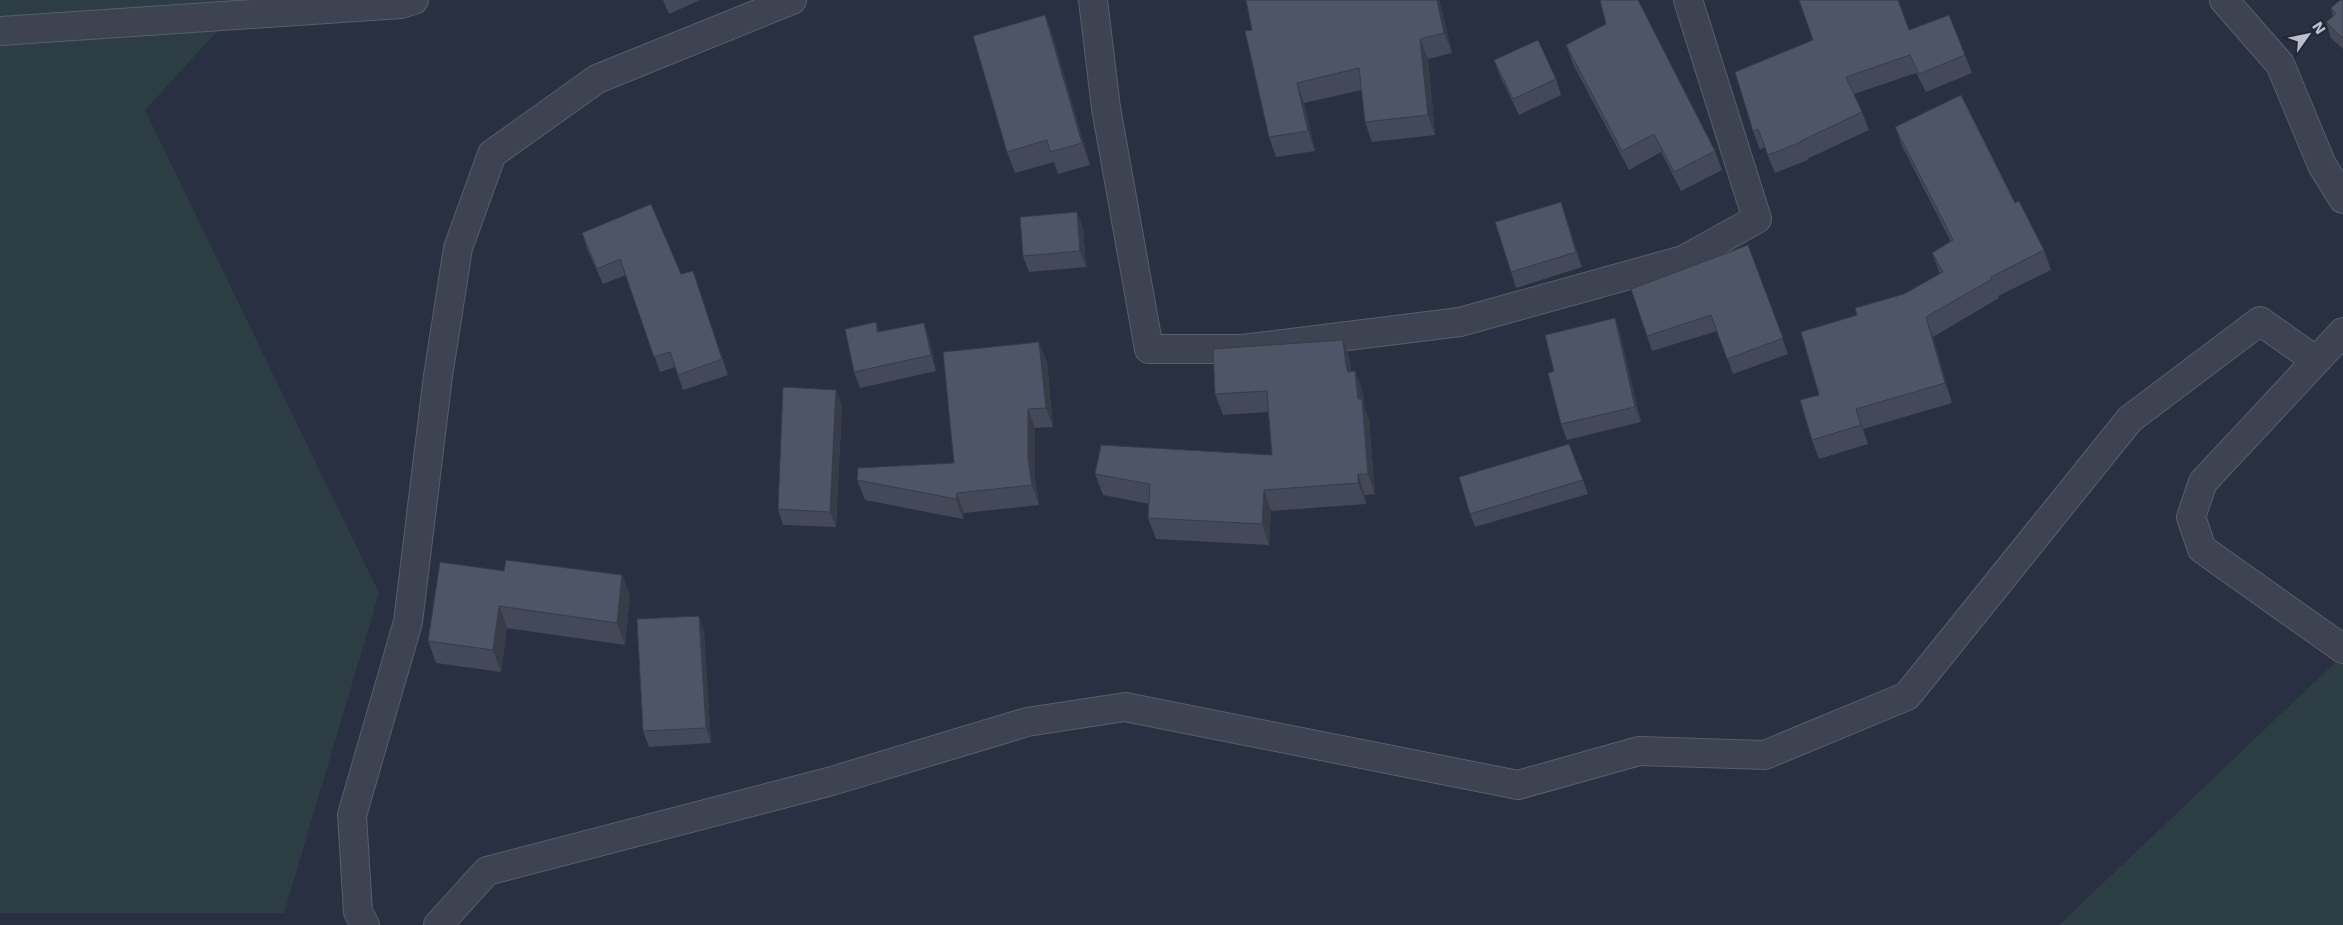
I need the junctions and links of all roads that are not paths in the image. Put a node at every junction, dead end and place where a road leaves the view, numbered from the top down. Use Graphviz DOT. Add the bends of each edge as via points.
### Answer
graph roads {
  1 [pos="414,0"];
  2 [pos="792,0"];
  3 [pos="1093,0"];
  4 [pos="1688,0"];
  5 [pos="2224,0"];
  6 [pos="0,32"];
  7 [pos="2343,200"];
  8 [pos="2343,332"];
  9 [pos="2315,360"];
  10 [pos="2343,649"];
  11 [pos="364,925"];
  12 [pos="438,925"];
  1 -- 6 [label="street"];
  2 -- 11 [label="street" via="597,78 492,154 458,248 438,376 408,622 352,814 358,912"];
  3 -- 4 [label="street" via="1106,108 1149,349 1242,349 1460,322 1683,260 1757,219"];
  5 -- 7 [label="street" via="2280,64 2322,165"];
  8 -- 9 [label="street"];
  9 -- 10 [label="street" via="2203,482 2191,517 2202,549"];
  9 -- 12 [label="street" via="2260,321 2130,419 1907,696 1765,756 1639,751 1518,785 1124,707 1027,722 832,781 487,871"];
}
